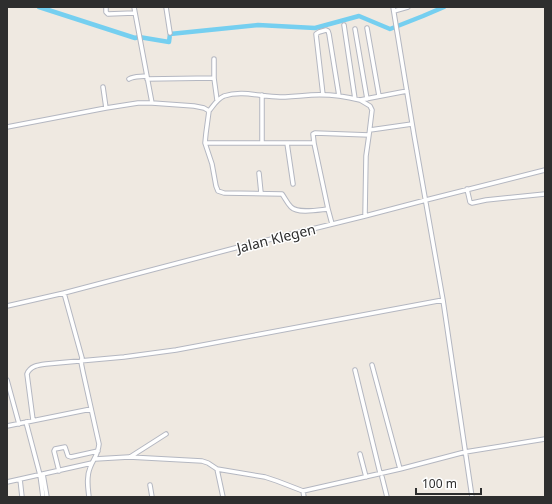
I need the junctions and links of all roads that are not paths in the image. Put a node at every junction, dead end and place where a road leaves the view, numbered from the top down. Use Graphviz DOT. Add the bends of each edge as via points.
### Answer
graph roads {
  1 [pos="106,7"];
  2 [pos="134,7"];
  3 [pos="166,7"];
  4 [pos="408,7"];
  5 [pos="394,9"];
  6 [pos="134,13"];
  7 [pos="344,25"];
  8 [pos="367,28"];
  9 [pos="355,29"];
  10 [pos="170,33"];
  11 [pos="214,59"];
  12 [pos="147,77"];
  13 [pos="214,78"];
  14 [pos="130,79"];
  15 [pos="103,87"];
  16 [pos="407,91"];
  17 [pos="262,95"];
  18 [pos="323,95"];
  19 [pos="339,96"];
  20 [pos="378,96"];
  21 [pos="355,99"];
  22 [pos="367,99"];
  23 [pos="217,100"];
  24 [pos="360,100"];
  25 [pos="152,103"];
  26 [pos="106,108"];
  27 [pos="209,111"];
  28 [pos="412,124"];
  29 [pos="7,127"];
  30 [pos="370,130"];
  31 [pos="370,135"];
  32 [pos="205,143"];
  33 [pos="262,143"];
  34 [pos="287,143"];
  35 [pos="314,143"];
  36 [pos="545,170"];
  37 [pos="259,173"];
  38 [pos="293,184"];
  39 [pos="467,189"];
  40 [pos="262,194"];
  41 [pos="545,194"];
  42 [pos="426,200"];
  43 [pos="328,209"];
  44 [pos="365,216"];
  45 [pos="332,224"];
  46 [pos="64,293"];
  47 [pos="443,300"];
  48 [pos="7,306"];
  49 [pos="82,361"];
  50 [pos="372,365"];
  51 [pos="355,370"];
  52 [pos="7,380"];
  53 [pos="91,409"];
  54 [pos="33,420"];
  55 [pos="26,422"];
  56 [pos="18,424"];
  57 [pos="7,426"];
  58 [pos="166,434"];
  59 [pos="545,439"];
  60 [pos="98,451"];
  61 [pos="465,452"];
  62 [pos="360,454"];
  63 [pos="129,457"];
  64 [pos="95,459"];
  65 [pos="92,463"];
  66 [pos="216,469"];
  67 [pos="400,469"];
  68 [pos="59,471"];
  69 [pos="42,475"];
  70 [pos="381,475"];
  71 [pos="366,476"];
  72 [pos="20,479"];
  73 [pos="43,481"];
  74 [pos="7,482"];
  75 [pos="150,485"];
  76 [pos="302,491"];
  77 [pos="22,497"];
  78 [pos="43,497"];
  79 [pos="47,497"];
  80 [pos="89,497"];
  81 [pos="152,497"];
  82 [pos="223,497"];
  83 [pos="304,497"];
  84 [pos="387,497"];
  85 [pos="472,497"];
  1 -- 6 [label="street" via="108,14"];
  2 -- 6 [label="street"];
  3 -- 10 [label="street"];
  4 -- 5 [label="street"];
  5 -- 16 [label="street"];
  6 -- 12 [label="street"];
  7 -- 21 [label="street"];
  8 -- 20 [label="street"];
  9 -- 22 [label="street"];
  11 -- 13 [label="street"];
  12 -- 13 [label="street"];
  12 -- 14 [label="street"];
  12 -- 25 [label="street"];
  13 -- 23 [label="street"];
  15 -- 26 [label="street"];
  16 -- 20 [label="street"];
  16 -- 28 [label="street"];
  17 -- 18 [label="street"];
  17 -- 23 [label="street" via="229,95"];
  17 -- 33 [label="street"];
  18 -- 19 [label="street"];
  18 -- 19 [label="street" via="316,34 326,30 329,34"];
  19 -- 21 [label="street"];
  20 -- 22 [label="street"];
  21 -- 24 [label="street"];
  22 -- 24 [label="street"];
  23 -- 27 [label="street"];
  24 -- 30 [label="street" via="372,109"];
  25 -- 26 [label="street"];
  25 -- 27 [label="street" via="194,106"];
  26 -- 29 [label="street"];
  27 -- 32 [label="street"];
  28 -- 30 [label="street"];
  28 -- 42 [label="street"];
  30 -- 31 [label="street"];
  31 -- 35 [label="street" via="315,133"];
  31 -- 44 [label="street" via="366,156"];
  32 -- 33 [label="street"];
  32 -- 40 [label="street" via="218,191"];
  33 -- 34 [label="street"];
  34 -- 35 [label="street"];
  34 -- 38 [label="street"];
  35 -- 43 [label="street"];
  36 -- 39 [label="street, Jalan Klegen"];
  37 -- 40 [label="street"];
  39 -- 41 [label="street" via="472,203"];
  39 -- 42 [label="street, Jalan Klegen"];
  40 -- 43 [label="street" via="282,194 296,210"];
  42 -- 44 [label="street, Jalan Klegen"];
  42 -- 47 [label="street"];
  43 -- 45 [label="street"];
  44 -- 45 [label="street, Jalan Klegen"];
  45 -- 46 [label="street, Jalan Klegen"];
  46 -- 48 [label="street, Jalan Klegen"];
  46 -- 49 [label="street"];
  47 -- 49 [label="street" via="176,350"];
  47 -- 61 [label="street"];
  49 -- 53 [label="street"];
  49 -- 54 [label="street" via="34,366 29,370 27,374"];
  50 -- 67 [label="street"];
  51 -- 70 [label="street"];
  52 -- 56 [label="street"];
  53 -- 54 [label="street"];
  53 -- 60 [label="street" via="99,444"];
  54 -- 55 [label="street"];
  55 -- 56 [label="street"];
  55 -- 69 [label="street"];
  56 -- 57 [label="street"];
  58 -- 63 [label="street"];
  59 -- 61 [label="street"];
  60 -- 64 [label="street"];
  60 -- 68 [label="street" via="71,457 68,456 65,447 55,449"];
  61 -- 67 [label="street"];
  61 -- 85 [label="street"];
  62 -- 71 [label="street"];
  63 -- 64 [label="street"];
  63 -- 66 [label="street" via="202,461"];
  64 -- 65 [label="street"];
  65 -- 68 [label="street"];
  65 -- 80 [label="street" via="88,476"];
  66 -- 76 [label="street" via="265,477"];
  66 -- 82 [label="street"];
  67 -- 70 [label="street"];
  68 -- 69 [label="street"];
  69 -- 72 [label="street"];
  69 -- 73 [label="street"];
  70 -- 71 [label="street"];
  70 -- 84 [label="street"];
  71 -- 76 [label="street"];
  72 -- 74 [label="street"];
  72 -- 77 [label="street"];
  73 -- 78 [label="street"];
  73 -- 79 [label="street"];
  75 -- 81 [label="street"];
  76 -- 83 [label="street"];
}
